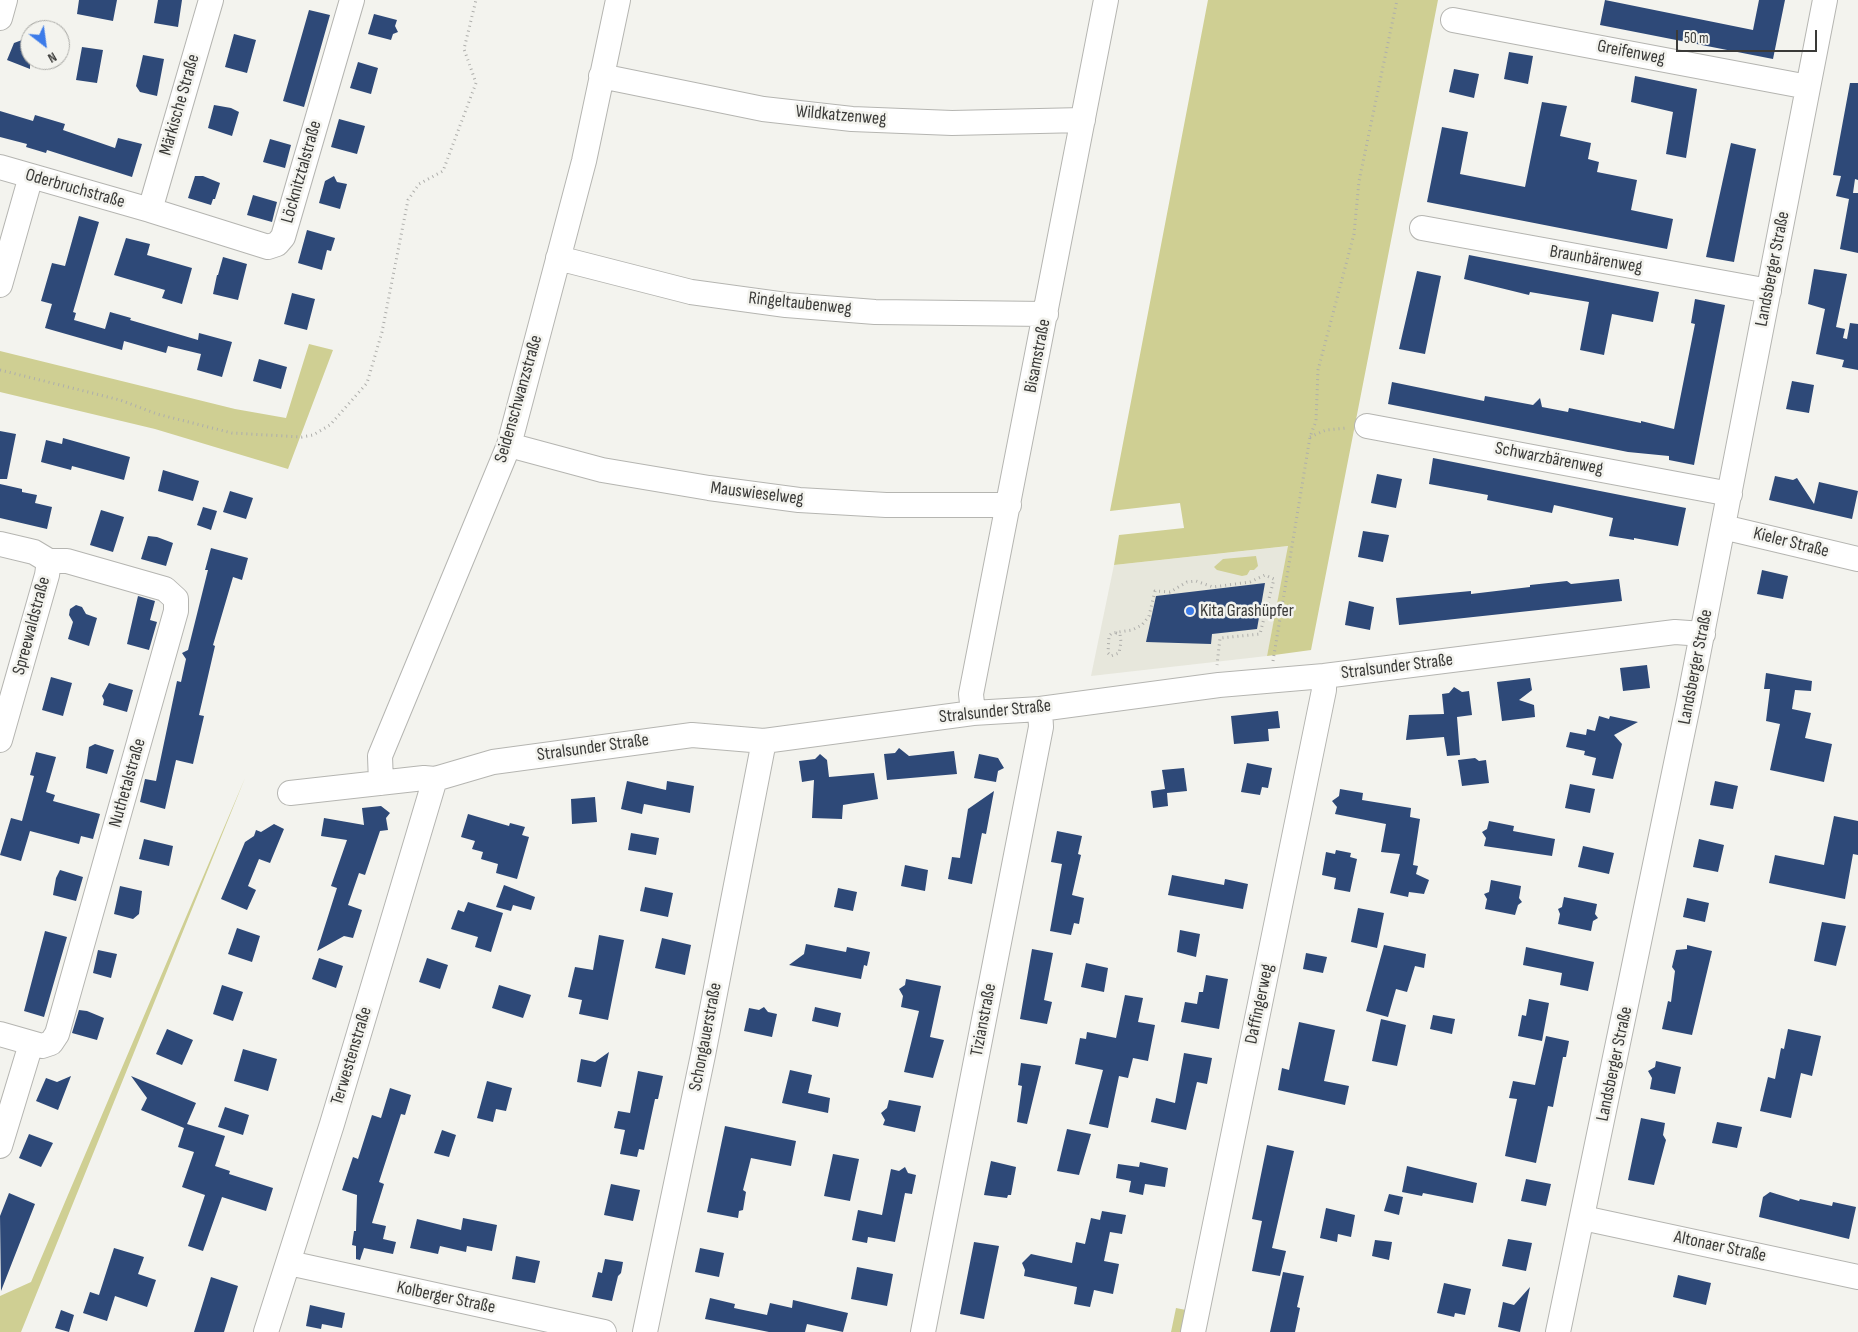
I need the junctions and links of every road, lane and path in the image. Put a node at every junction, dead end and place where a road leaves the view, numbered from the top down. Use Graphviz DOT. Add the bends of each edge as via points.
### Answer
graph roads {
  1 [pos="5,0"];
  2 [pos="211,0"];
  3 [pos="352,0"];
  4 [pos="476,0"];
  5 [pos="618,0"];
  6 [pos="1106,0"];
  7 [pos="1397,0"];
  8 [pos="1826,0"];
  9 [pos="0,18"];
  10 [pos="1453,20"];
  11 [pos="602,76"];
  12 [pos="1808,86"];
  13 [pos="1083,120"];
  14 [pos="0,167"];
  15 [pos="31,176"];
  16 [pos="150,210"];
  17 [pos="1422,228"];
  18 [pos="558,258"];
  19 [pos="0,284"];
  20 [pos="1769,291"];
  21 [pos="1046,314"];
  22 [pos="0,370"];
  23 [pos="1367,426"];
  24 [pos="1310,438"];
  25 [pos="509,445"];
  26 [pos="1730,494"];
  27 [pos="1009,505"];
  28 [pos="1723,527"];
  29 [pos="0,544"];
  30 [pos="1858,559"];
  31 [pos="49,561"];
  32 [pos="1116,633"];
  33 [pos="1703,634"];
  34 [pos="1217,661"];
  35 [pos="1324,676"];
  36 [pos="1268,681"];
  37 [pos="1040,709"];
  38 [pos="972,713"];
  39 [pos="0,740"];
  40 [pos="764,741"];
  41 [pos="435,779"];
  42 [pos="381,783"];
  43 [pos="290,793"];
  44 [pos="0,1034"];
  45 [pos="31,1044"];
  46 [pos="0,1146"];
  47 [pos="1583,1218"];
  48 [pos="289,1263"];
  49 [pos="1858,1277"];
  50 [pos="266,1332"];
  51 [pos="604,1332"];
  52 [pos="645,1332"];
  53 [pos="923,1332"];
  54 [pos="1193,1332"];
  55 [pos="1558,1332"];
  1 -- 9 [label="street"];
  2 -- 16 [label="street, Märkische Straße"];
  3 -- 16 [label="street, Löcknitztalstraße" via="283,237 277,244 268,247"];
  4 -- 22 [label="path" via="464,49 476,83 443,171 419,184 408,200 382,332 368,382 330,425 314,435 302,437 232,433"];
  5 -- 11 [label="street, Seidenschwanzstraße"];
  6 -- 13 [label="street, Bisamstraße"];
  7 -- 24 [label="path" via="1359,181 1354,234 1318,370 1316,421"];
  8 -- 12 [label="street, Landsberger Straße"];
  10 -- 12 [label="street, Greifenweg"];
  11 -- 13 [label="street, Wildkatzenweg" via="763,109 852,119 952,124"];
  11 -- 18 [label="street, Seidenschwanzstraße"];
  12 -- 20 [label="street, Landsberger Straße"];
  13 -- 21 [label="street, Bisamstraße"];
  14 -- 15 [label="street, Oderbruchstraße"];
  15 -- 16 [label="street, Oderbruchstraße"];
  15 -- 19 [label="street"];
  17 -- 20 [label="street, Braunbärenweg"];
  18 -- 21 [label="street, Ringeltaubenweg" via="691,292 786,305 875,312"];
  18 -- 25 [label="street, Seidenschwanzstraße"];
  20 -- 26 [label="street, Landsberger Straße"];
  21 -- 27 [label="street, Bisamstraße"];
  23 -- 24 [label="path" via="1326,430"];
  23 -- 26 [label="street, Schwarzbärenweg"];
  24 -- 36 [label="path"];
  25 -- 27 [label="street, Mauswieselweg" via="602,470 799,500 886,505"];
  25 -- 42 [label="street, Seidenschwanzstraße" via="380,756"];
  26 -- 28 [label="street, Landsberger Straße"];
  27 -- 38 [label="street, Bisamstraße" via="971,694"];
  28 -- 30 [label="street, Kieler Straße"];
  28 -- 33 [label="street, Landsberger Straße"];
  29 -- 31 [label="street, Spreewaldstraße" via="34,552"];
  31 -- 39 [label="street, Spreewaldstraße"];
  31 -- 45 [label="street, Nuthetalstraße" via="67,561 165,589 176,599 176,611 57,1034 51,1043 42,1046"];
  32 -- 32 [label="path" via="1120,634 1119,653 1111,656 1108,653 1109,636"];
  32 -- 34 [label="path" via="1142,625 1149,616 1155,591 1170,592 1187,582 1196,581 1213,586 1250,582 1265,574 1274,578 1260,634 1220,638"];
  33 -- 35 [label="street, Stralsunder Straße" via="1674,632"];
  33 -- 47 [label="street, Landsberger Straße"];
  35 -- 36 [label="street, Stralsunder Straße"];
  35 -- 54 [label="street, Daffingerweg" via="1324,690"];
  36 -- 37 [label="street, Stralsunder Straße"];
  37 -- 38 [label="street, Stralsunder Straße"];
  37 -- 53 [label="street, Tizianstraße" via="1041,727"];
  38 -- 40 [label="street, Stralsunder Straße"];
  40 -- 41 [label="street, Stralsunder Straße" via="692,735 493,762"];
  40 -- 52 [label="street, Schongauerstraße"];
  41 -- 42 [label="street, Stralsunder Straße"];
  41 -- 48 [label="street, Terwestenstraße"];
  42 -- 43 [label="street, Stralsunder Straße"];
  44 -- 45 [label="street, Nuthetalstraße"];
  45 -- 46 [label="street"];
  47 -- 49 [label="street, Altonaer Straße"];
  47 -- 55 [label="street, Landsberger Straße"];
  48 -- 50 [label="street, Terwestenstraße"];
  48 -- 51 [label="street, Kolberger Straße"];
}
